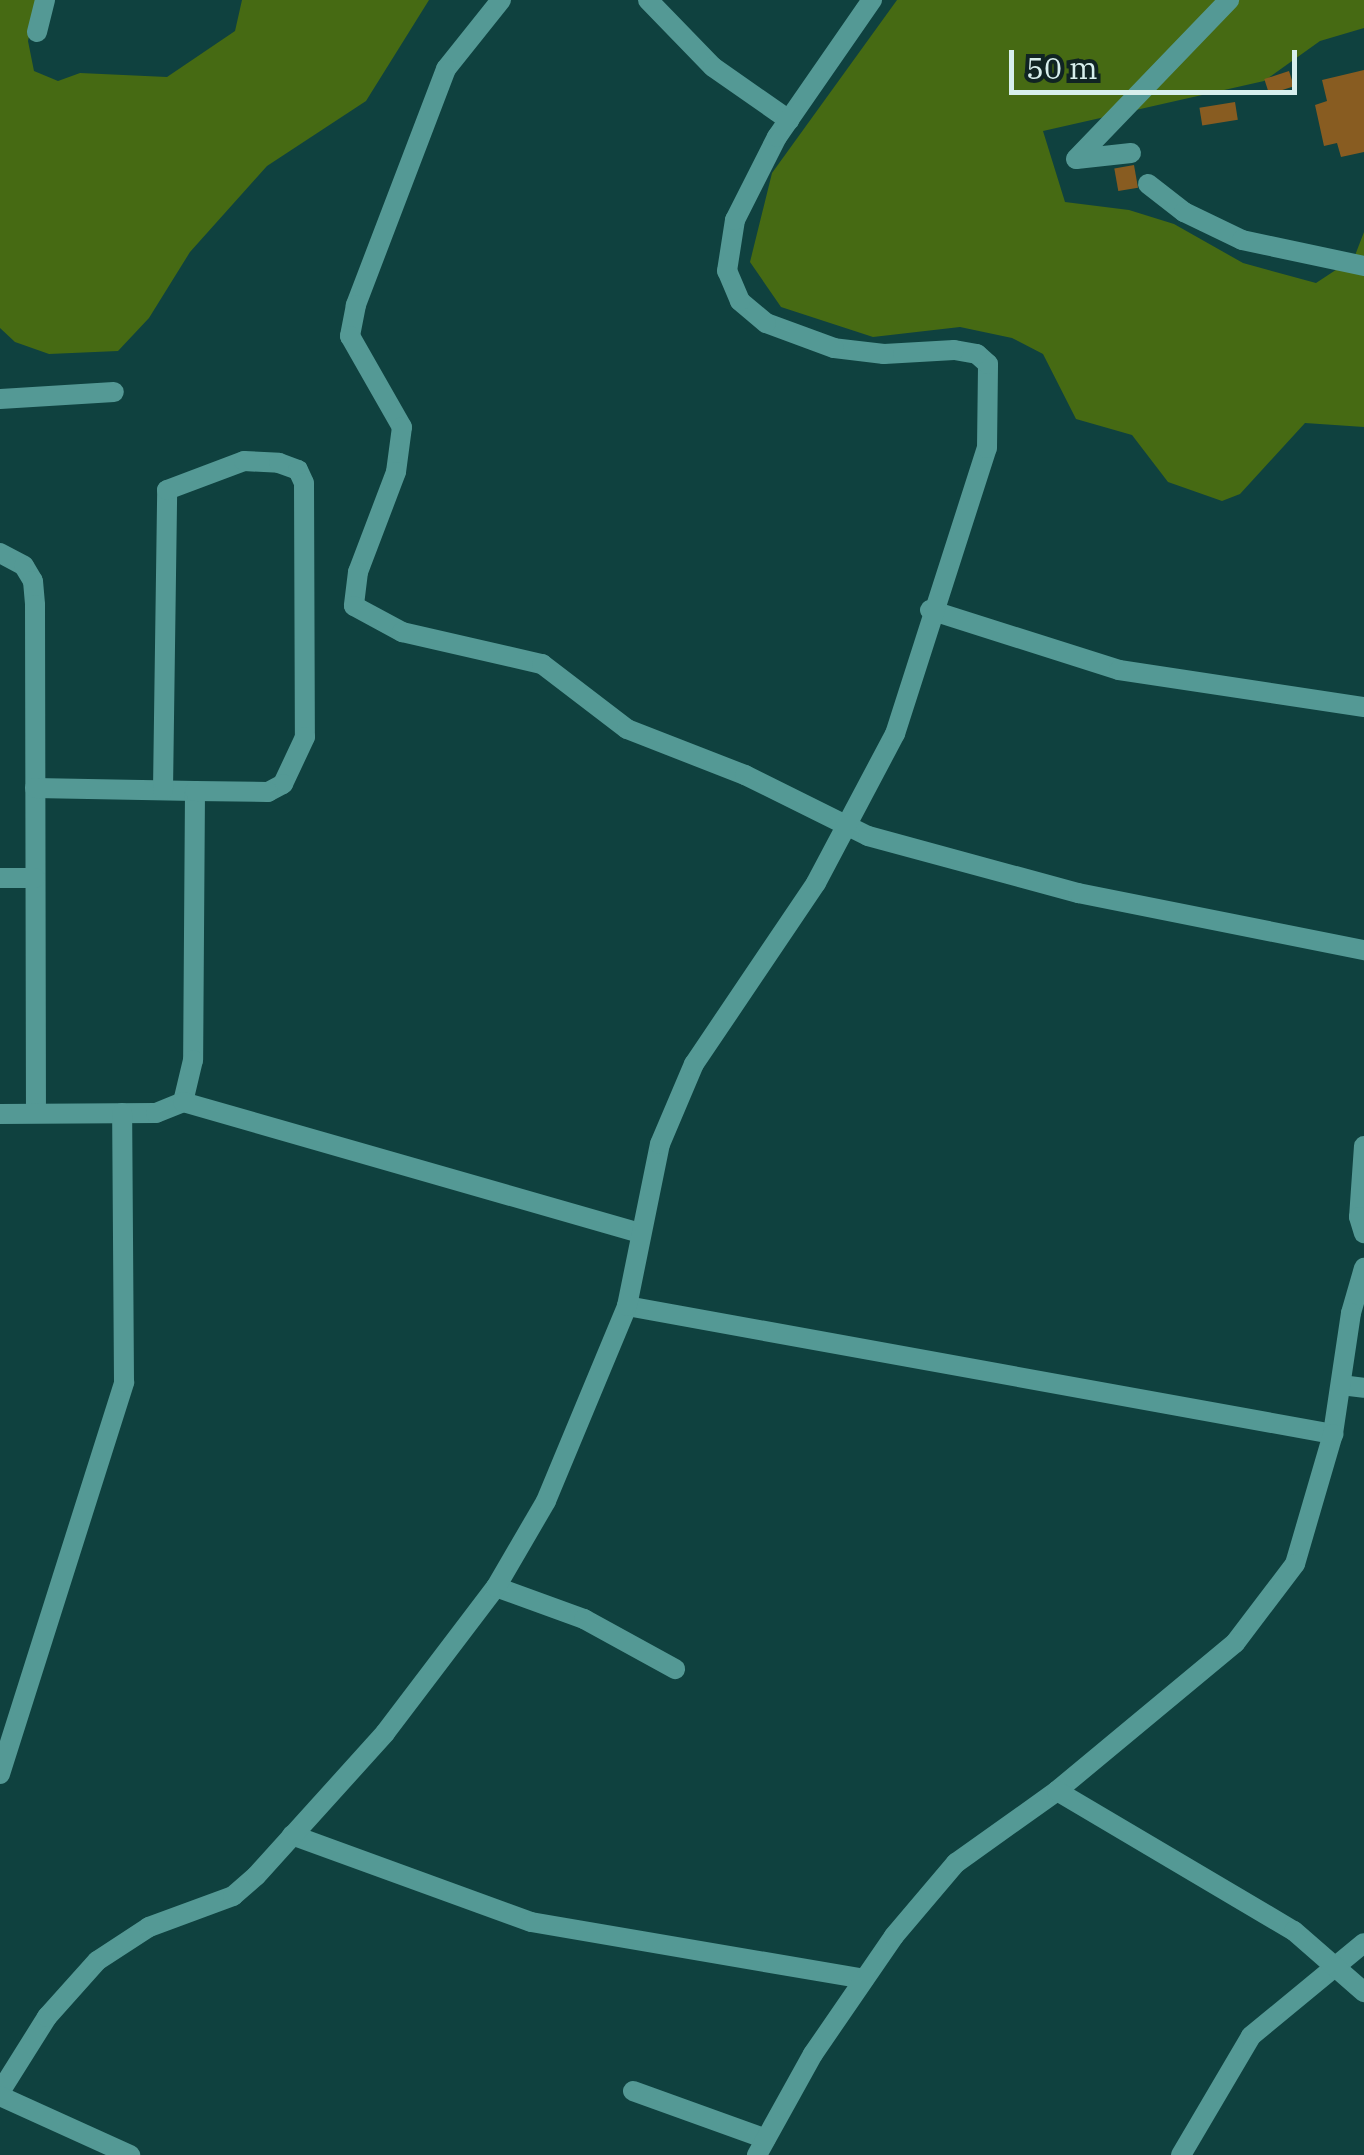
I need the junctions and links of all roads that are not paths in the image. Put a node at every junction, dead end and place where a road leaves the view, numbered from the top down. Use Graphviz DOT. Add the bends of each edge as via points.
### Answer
graph roads {
  1 [pos="45,0"];
  2 [pos="501,0"];
  3 [pos="648,0"];
  4 [pos="872,0"];
  5 [pos="1230,0"];
  6 [pos="37,32"];
  7 [pos="789,120"];
  8 [pos="1131,153"];
  9 [pos="1148,184"];
  10 [pos="1364,266"];
  11 [pos="114,392"];
  12 [pos="0,399"];
  13 [pos="0,554"];
  14 [pos="930,610"];
  15 [pos="1364,708"];
  16 [pos="36,788"];
  17 [pos="163,790"];
  18 [pos="195,791"];
  19 [pos="850,824"];
  20 [pos="0,878"];
  21 [pos="35,878"];
  22 [pos="1364,950"];
  23 [pos="183,1102"];
  24 [pos="36,1113"];
  25 [pos="0,1114"];
  26 [pos="122,1114"];
  27 [pos="1364,1146"];
  28 [pos="639,1233"];
  29 [pos="1364,1233"];
  30 [pos="1364,1268"];
  31 [pos="627,1306"];
  32 [pos="1341,1385"];
  33 [pos="1364,1388"];
  34 [pos="1333,1434"];
  35 [pos="496,1587"];
  36 [pos="675,1669"];
  37 [pos="0,1774"];
  38 [pos="1057,1791"];
  39 [pos="292,1835"];
  40 [pos="1364,1943"];
  41 [pos="1338,1965"];
  42 [pos="864,1979"];
  43 [pos="1364,1992"];
  44 [pos="633,2091"];
  45 [pos="0,2094"];
  46 [pos="761,2147"];
  47 [pos="130,2155"];
  48 [pos="1181,2155"];
  1 -- 6 [label="street"];
  2 -- 19 [label="street" via="446,70 356,305 350,336 402,427 396,472 358,572 354,606 402,632 542,664 627,729"];
  3 -- 7 [label="street" via="713,67"];
  4 -- 7 [label="street"];
  5 -- 8 [label="street" via="1076,160"];
  7 -- 14 [label="street" via="731,234 727,271 740,301 766,323 834,348 884,354 954,350 977,354 988,364 987,448 969,519"];
  9 -- 10 [label="street" via="1184,212 1242,240"];
  11 -- 12 [label="street"];
  13 -- 16 [label="street" via="24,566 34,581"];
  14 -- 15 [label="street" via="1119,670"];
  14 -- 19 [label="street" via="895,734"];
  16 -- 17 [label="street"];
  16 -- 21 [label="street"];
  17 -- 18 [label="street"];
  17 -- 18 [label="street" via="167,490 244,462 279,463 298,470 304,483 305,736 283,784 268,792"];
  18 -- 23 [label="street" via="193,1060"];
  19 -- 22 [label="street" via="868,836 1078,893"];
  19 -- 28 [label="street" via="768,961 694,1064 660,1144"];
  20 -- 21 [label="street"];
  21 -- 24 [label="street"];
  23 -- 26 [label="street" via="168,1112"];
  23 -- 28 [label="street"];
  24 -- 25 [label="street"];
  24 -- 26 [label="street"];
  26 -- 37 [label="street" via="124,1382"];
  27 -- 29 [label="street"];
  28 -- 31 [label="street"];
  30 -- 32 [label="street"];
  31 -- 34 [label="street"];
  31 -- 35 [label="street" via="546,1501"];
  32 -- 33 [label="street"];
  32 -- 34 [label="street"];
  34 -- 38 [label="street" via="1314,1514 1295,1564 1269,1604 1193,1681"];
  35 -- 36 [label="street" via="584,1619"];
  35 -- 39 [label="street" via="385,1733"];
  38 -- 41 [label="street" via="1248,1902"];
  38 -- 42 [label="street" via="956,1863"];
  39 -- 42 [label="street" via="531,1922"];
  39 -- 45 [label="street" via="233,1896 149,1926 97,1961 47,2017"];
  40 -- 41 [label="street"];
  41 -- 43 [label="street"];
  41 -- 48 [label="street" via="1251,2036"];
  42 -- 46 [label="street"];
  44 -- 46 [label="street"];
  45 -- 47 [label="street"];
}
